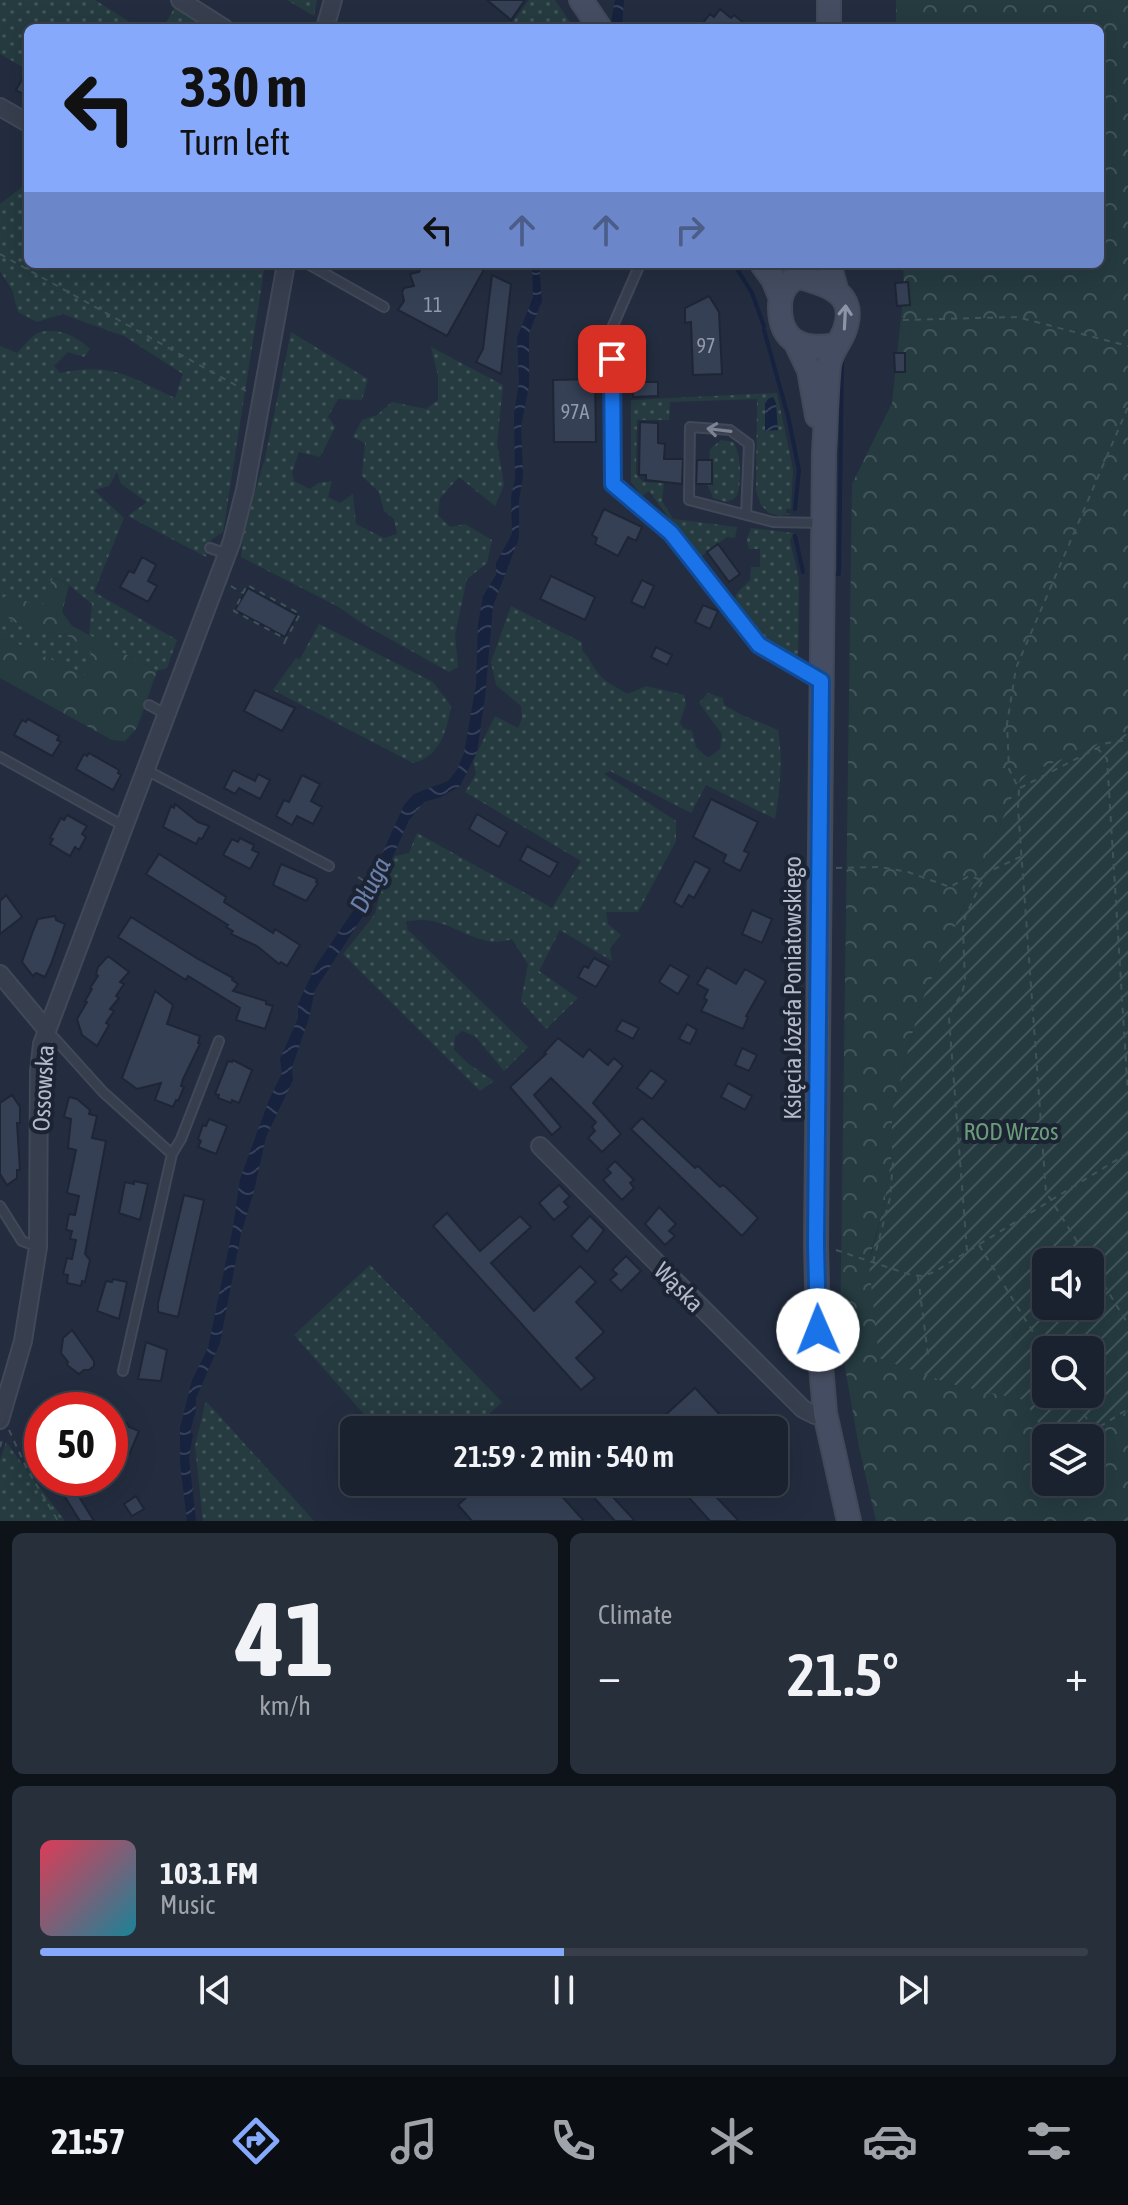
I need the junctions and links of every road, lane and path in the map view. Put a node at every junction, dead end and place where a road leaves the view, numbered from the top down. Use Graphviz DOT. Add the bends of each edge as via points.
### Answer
graph roads {
  1 [pos="180,0"];
  2 [pos="333,0"];
  3 [pos="829,0"];
  4 [pos="218,24"];
  5 [pos="326,24"];
  6 [pos="829,24"];
  7 [pos="0,107"];
  8 [pos="24,121"];
  9 [pos="0,254"];
  10 [pos="24,267"];
  11 [pos="25,268"];
  12 [pos="285,268"];
  13 [pos="315,268"];
  14 [pos="638,268"];
  15 [pos="765,268"];
  16 [pos="830,268"];
  17 [pos="798,271"];
  18 [pos="836,289"];
  19 [pos="780,296"];
  20 [pos="384,307"];
  21 [pos="903,320"];
  22 [pos="796,343"];
  23 [pos="835,345"];
  24 [pos="1128,346"];
  25 [pos="262,395"];
  26 [pos="1128,407"];
  27 [pos="824,452"];
  28 [pos="746,515"];
  29 [pos="823,523"];
  30 [pos="210,548"];
  31 [pos="227,554"];
  32 [pos="227,584"];
  33 [pos="242,593"];
  34 [pos="286,639"];
  35 [pos="284,644"];
  36 [pos="821,681"];
  37 [pos="149,705"];
  38 [pos="167,714"];
  39 [pos="1128,740"];
  40 [pos="1097,748"];
  41 [pos="0,757"];
  42 [pos="146,770"];
  43 [pos="1019,789"];
  44 [pos="125,827"];
  45 [pos="1023,855"];
  46 [pos="329,866"];
  47 [pos="819,868"];
  48 [pos="358,877"];
  49 [pos="982,880"];
  50 [pos="383,893"];
  51 [pos="0,974"];
  52 [pos="47,1030"];
  53 [pos="219,1041"];
  54 [pos="1128,1094"];
  55 [pos="540,1146"];
  56 [pos="1126,1153"];
  57 [pos="172,1154"];
  58 [pos="1128,1160"];
  59 [pos="893,1162"];
  60 [pos="1051,1199"];
  61 [pos="0,1206"];
  62 [pos="816,1244"];
  63 [pos="979,1244"];
  64 [pos="38,1247"];
  65 [pos="1081,1248"];
  66 [pos="967,1251"];
  67 [pos="873,1262"];
  68 [pos="918,1275"];
  69 [pos="1104,1285"];
  70 [pos="1128,1324"];
  71 [pos="1036,1336"];
  72 [pos="928,1355"];
  73 [pos="123,1371"];
  74 [pos="1080,1408"];
  75 [pos="1128,1409"];
  76 [pos="825,1413"];
  77 [pos="3,1423"];
  78 [pos="58,1521"];
  79 [pos="849,1521"];
  1 -- 4 [label="street"];
  2 -- 5 [label="street"];
  3 -- 6 [label="main road"];
  7 -- 8 [label="street"];
  9 -- 10 [label="path"];
  11 -- 25 [label="path" via="239,390"];
  12 -- 25 [label="street, Ossowska"];
  13 -- 20 [label="lane"];
  14 -- 36 [label="lane" via="612,328 613,484 671,533 759,645"];
  15 -- 19 [label="main road"];
  16 -- 18 [label="main road"];
  17 -- 18 [label="main road"];
  17 -- 19 [label="main road"];
  23 -- 18 [label="main road, one-way" via="847,316"];
  19 -- 22 [label="main road" via="782,326"];
  21 -- 24 [label="path" via="1017,317"];
  22 -- 23 [label="main road"];
  22 -- 27 [label="main road, Księcia Józefa Poniatowskiego" via="809,370"];
  23 -- 27 [label="main road, Księcia Józefa Poniatowskiego" via="829,364"];
  25 -- 31 [label="street, Ossowska"];
  26 -- 43 [label="path" via="1016,668 1007,724 1009,769"];
  27 -- 29 [label="main road, Księcia Józefa Poniatowskiego"];
  28 -- 28 [label="lane, one-way" via="749,444 730,430 690,427 689,500"];
  28 -- 29 [label="lane" via="773,522"];
  29 -- 36 [label="main road, Księcia Józefa Poniatowskiego"];
  30 -- 31 [label="lane"];
  31 -- 38 [label="street, Ossowska" via="203,606"];
  32 -- 33 [label="path"];
  33 -- 34 [label="path" via="234,611"];
  33 -- 34 [label="path" via="247,585 300,614"];
  34 -- 35 [label="path"];
  36 -- 47 [label="main road, Księcia Józefa Poniatowskiego"];
  37 -- 38 [label="lane"];
  38 -- 42 [label="street, Ossowska"];
  39 -- 40 [label="path"];
  40 -- 43 [label="path"];
  40 -- 54 [label="path" via="1107,759"];
  41 -- 44 [label="lane"];
  42 -- 44 [label="street, Ossowska"];
  42 -- 46 [label="lane"];
  43 -- 45 [label="path"];
  44 -- 52 [label="street, Ossowska"];
  45 -- 49 [label="path"];
  45 -- 60 [label="path" via="1046,1192"];
  47 -- 49 [label="path" via="880,867 950,887 969,876"];
  47 -- 62 [label="main road, Księcia Józefa Poniatowskiego"];
  48 -- 50 [label="path"];
  49 -- 66 [label="path" via="965,917 965,981 949,1018"];
  51 -- 52 [label="street"];
  52 -- 57 [label="lane" via="103,1092"];
  52 -- 64 [label="street, Ossowska" via="39,1071"];
  53 -- 57 [label="lane"];
  55 -- 76 [label="street, Wąska" via="803,1409"];
  56 -- 58 [label="path"];
  56 -- 60 [label="path"];
  57 -- 73 [label="lane"];
  59 -- 67 [label="path" via="890,1198"];
  60 -- 63 [label="path"];
  60 -- 65 [label="path"];
  61 -- 64 [label="lane" via="22,1241"];
  62 -- 67 [label="path"];
  62 -- 76 [label="main road, Księcia Józefa Poniatowskiego"];
  63 -- 66 [label="path"];
  63 -- 71 [label="path"];
  64 -- 77 [label="street, Ossowska"];
  66 -- 68 [label="path" via="934,1272"];
  67 -- 68 [label="path"];
  68 -- 72 [label="path"];
  69 -- 70 [label="path"];
  74 -- 75 [label="path" via="1096,1429"];
  76 -- 79 [label="main road, Księcia Józefa Poniatowskiego"];
  77 -- 78 [label="path"];
}
